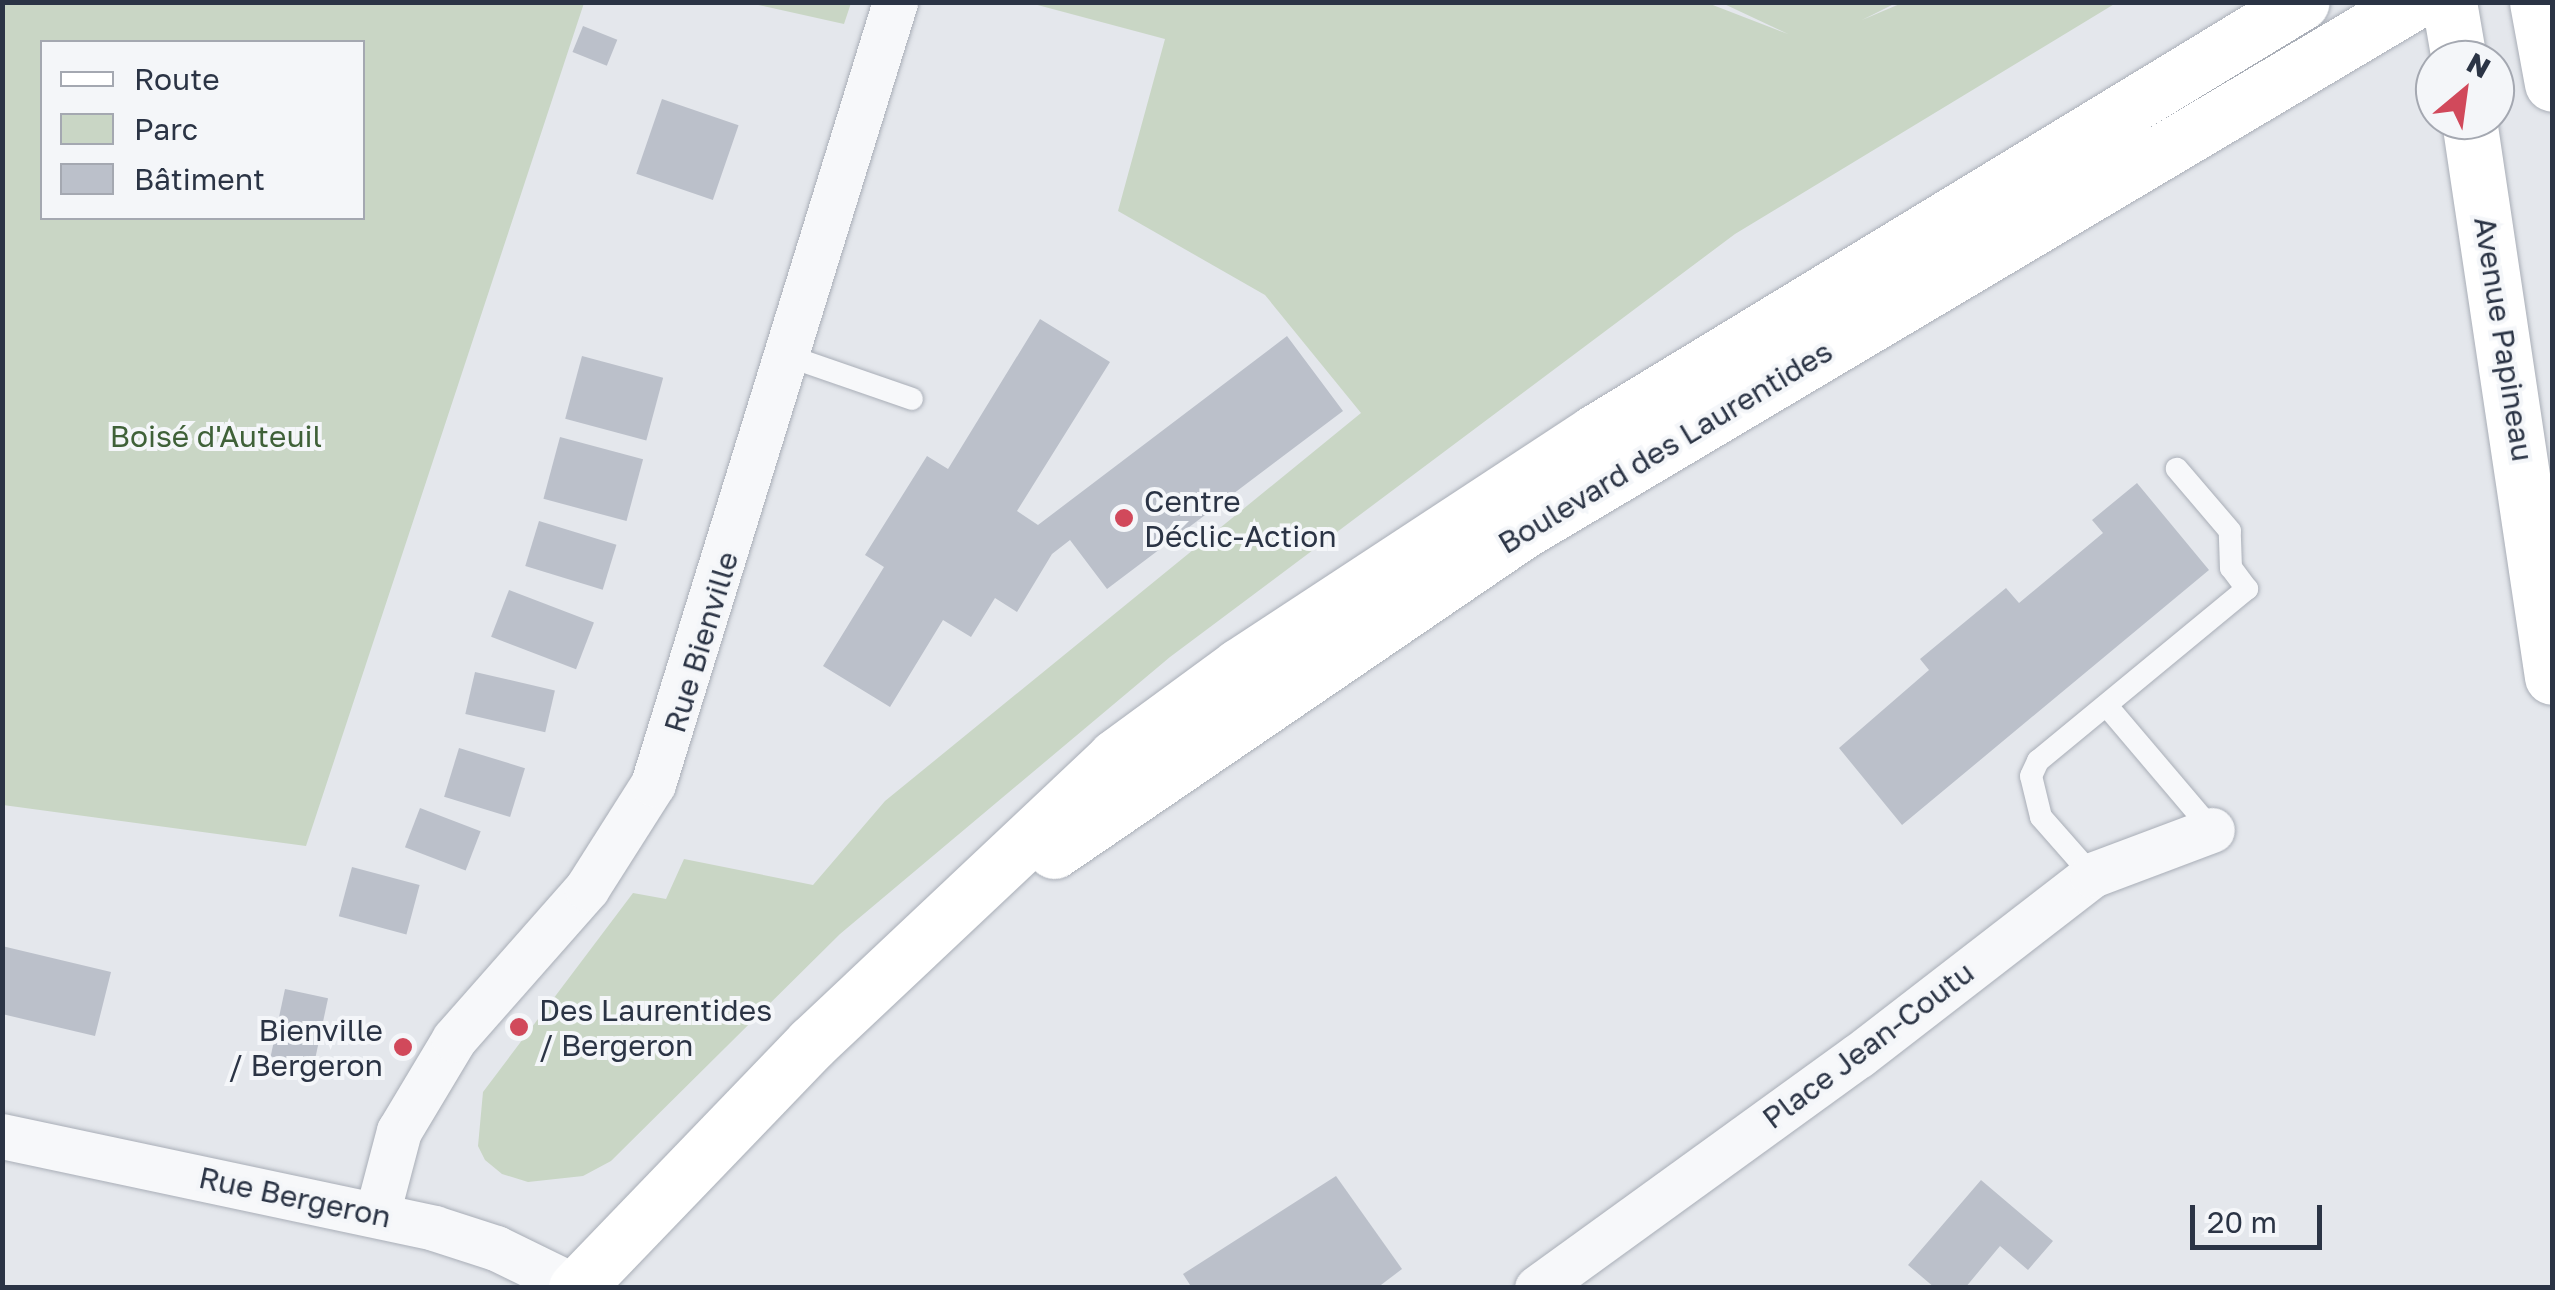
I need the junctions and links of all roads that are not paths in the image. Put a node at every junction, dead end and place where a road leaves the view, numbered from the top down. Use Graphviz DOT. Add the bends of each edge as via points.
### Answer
graph roads {
  1 [pos="895,2"];
  2 [pos="2302,2"];
  3 [pos="2414,2"];
  4 [pos="2449,2"];
  5 [pos="2537,2"];
  6 [pos="2456,40"];
  7 [pos="2552,84"];
  8 [pos="2472,140"];
  9 [pos="788,356"];
  10 [pos="912,398"];
  11 [pos="2176,468"];
  12 [pos="2552,677"];
  13 [pos="2108,706"];
  14 [pos="2212,830"];
  15 [pos="2092,875"];
  16 [pos="938,927"];
  17 [pos="2,1136"];
  18 [pos="377,1214"];
  19 [pos="577,1287"];
  20 [pos="1538,1288"];
  1 -- 9 [label="street, Rue Bienville"];
  2 -- 16 [label="main road, Boulevard des Laurentides" via="1628,411 1300,626 1115,757"];
  3 -- 16 [label="main road, Boulevard des Laurentides" via="1523,531"];
  4 -- 6 [label="main road"];
  5 -- 7 [label="main road"];
  8 -- 12 [label="main road, Avenue Papineau"];
  9 -- 10 [label="lane"];
  9 -- 18 [label="street, Rue Bienville" via="654,784 587,888 478,1008 428,1080 399,1130"];
  11 -- 13 [label="lane" via="2230,531 2231,568 2247,589"];
  13 -- 14 [label="lane"];
  13 -- 15 [label="lane" via="2049,746 2031,776 2040,817"];
  14 -- 15 [label="street, Place Jean-Coutu"];
  15 -- 20 [label="street, Place Jean-Coutu" via="1858,1056"];
  16 -- 19 [label="main road, Boulevard des Laurentides" via="812,1043"];
  17 -- 18 [label="street, Rue Bergeron"];
  18 -- 19 [label="street, Rue Bergeron" via="480,1241"];
}
